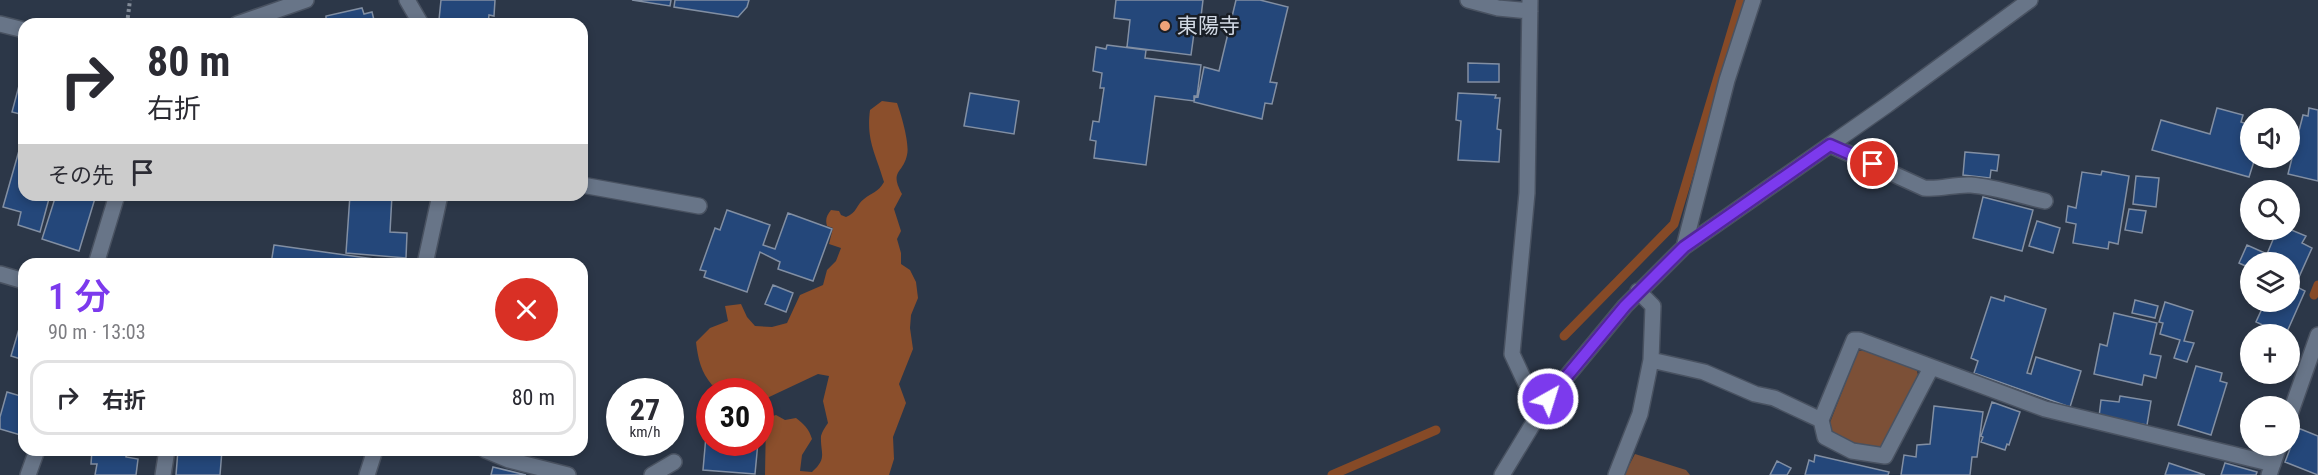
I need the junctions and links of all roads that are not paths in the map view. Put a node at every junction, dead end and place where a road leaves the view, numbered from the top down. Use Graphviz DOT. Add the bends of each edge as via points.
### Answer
graph roads {
  1 [pos="306,0"];
  2 [pos="407,0"];
  3 [pos="1468,0"];
  4 [pos="1753,0"];
  5 [pos="2030,0"];
  6 [pos="1530,6"];
  7 [pos="254,18"];
  8 [pos="418,18"];
  9 [pos="0,24"];
  10 [pos="18,28"];
  11 [pos="1830,145"];
  12 [pos="588,186"];
  13 [pos="115,201"];
  14 [pos="439,201"];
  15 [pos="2045,201"];
  16 [pos="699,206"];
  17 [pos="1684,247"];
  18 [pos="98,258"];
  19 [pos="425,258"];
  20 [pos="0,274"];
  21 [pos="18,279"];
  22 [pos="1638,291"];
  23 [pos="2318,335"];
  24 [pos="1652,360"];
  25 [pos="1931,368"];
  26 [pos="2296,396"];
  27 [pos="1548,399"];
  28 [pos="1821,420"];
  29 [pos="35,456"];
  30 [pos="166,456"];
  31 [pos="373,456"];
  32 [pos="499,456"];
  33 [pos="674,462"];
  34 [pos="2271,470"];
  35 [pos="28,475"];
  36 [pos="163,475"];
  37 [pos="368,475"];
  38 [pos="568,475"];
  39 [pos="652,475"];
  40 [pos="1502,475"];
  41 [pos="1616,475"];
  1 -- 7 [label="street"];
  2 -- 8 [label="street"];
  3 -- 6 [label="street" via="1498,8"];
  4 -- 17 [label="street" via="1724,91"];
  5 -- 11 [label="street"];
  6 -- 27 [label="street" via="1527,193 1512,354 1526,384"];
  9 -- 10 [label="street"];
  11 -- 15 [label="street" via="1924,188 1973,185"];
  11 -- 17 [label="street"];
  12 -- 16 [label="street"];
  13 -- 18 [label="street"];
  14 -- 19 [label="street"];
  17 -- 22 [label="street"];
  20 -- 21 [label="street"];
  22 -- 24 [label="street" via="1653,306"];
  22 -- 27 [label="street"];
  23 -- 26 [label="street"];
  24 -- 28 [label="street" via="1704,372"];
  24 -- 41 [label="street" via="1640,414"];
  25 -- 28 [label="street" via="1854,340"];
  25 -- 28 [label="street" via="1886,456 1852,451 1825,437"];
  25 -- 34 [label="street" via="2044,409"];
  27 -- 40 [label="street"];
  29 -- 35 [label="street"];
  30 -- 36 [label="street"];
  31 -- 37 [label="street"];
  32 -- 38 [label="street"];
  33 -- 39 [label="street"];
}
